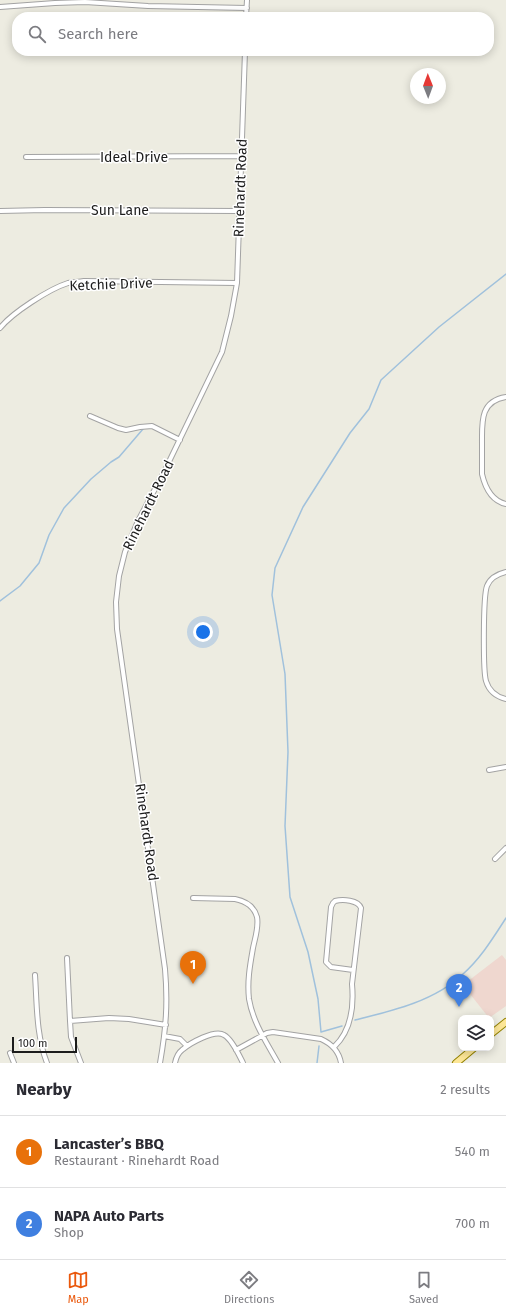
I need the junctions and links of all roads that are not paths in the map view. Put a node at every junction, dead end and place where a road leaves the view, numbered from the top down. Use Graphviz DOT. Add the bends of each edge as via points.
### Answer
graph roads {
  1 [pos="247,0"];
  2 [pos="0,7"];
  3 [pos="247,8"];
  4 [pos="247,12"];
  5 [pos="245,56"];
  6 [pos="242,156"];
  7 [pos="26,157"];
  8 [pos="0,211"];
  9 [pos="239,211"];
  10 [pos="237,283"];
  11 [pos="0,328"];
  12 [pos="506,397"];
  13 [pos="90,416"];
  14 [pos="180,440"];
  15 [pos="506,504"];
  16 [pos="506,572"];
  17 [pos="506,699"];
  18 [pos="506,767"];
  19 [pos="489,770"];
  20 [pos="506,848"];
  21 [pos="495,859"];
  22 [pos="193,898"];
  23 [pos="67,958"];
  24 [pos="353,970"];
  25 [pos="35,975"];
  26 [pos="70,1021"];
  27 [pos="506,1022"];
  28 [pos="166,1025"];
  29 [pos="494,1032"];
  30 [pos="164,1036"];
  31 [pos="263,1036"];
  32 [pos="188,1046"];
  33 [pos="334,1047"];
  34 [pos="236,1050"];
  35 [pos="470,1051"];
  36 [pos="10,1053"];
  37 [pos="14,1063"];
  38 [pos="47,1063"];
  39 [pos="81,1063"];
  40 [pos="160,1063"];
  41 [pos="175,1063"];
  42 [pos="243,1063"];
  43 [pos="278,1063"];
  44 [pos="341,1063"];
  45 [pos="456,1063"];
  1 -- 3 [label="street"];
  2 -- 3 [label="street" via="86,2"];
  3 -- 4 [label="street"];
  5 -- 6 [label="street, Rinehardt Road"];
  6 -- 7 [label="street, Ideal Drive"];
  6 -- 9 [label="street, Rinehardt Road"];
  8 -- 9 [label="street, Sun Lane"];
  9 -- 10 [label="street, Rinehardt Road"];
  10 -- 11 [label="street, Ketchie Drive" via="70,282 58,286 16,312"];
  10 -- 14 [label="street, Rinehardt Road" via="222,352"];
  12 -- 15 [label="street" via="487,407 482,420 484,482 494,498"];
  13 -- 14 [label="street" via="126,430 152,426"];
  14 -- 28 [label="street, Rinehardt Road" via="125,552 116,602 117,629 165,966 168,996"];
  16 -- 17 [label="street" via="495,575 486,587 485,670 486,682 491,690"];
  18 -- 19 [label="street"];
  20 -- 21 [label="street"];
  22 -- 31 [label="street" via="240,900 250,905 256,916 257,926 248,990 252,1013"];
  23 -- 26 [label="street"];
  24 -- 24 [label="street" via="360,904 335,901 331,907 326,962 330,967"];
  24 -- 33 [label="street" via="353,1010 345,1031"];
  25 -- 38 [label="street" via="41,1049"];
  26 -- 28 [label="street" via="115,1018"];
  26 -- 39 [label="street" via="71,1037"];
  27 -- 29 [label="main road"];
  28 -- 30 [label="street, Rinehardt Road"];
  30 -- 32 [label="street" via="180,1039"];
  30 -- 40 [label="street, Rinehardt Road"];
  31 -- 33 [label="street" via="280,1032 321,1040"];
  31 -- 34 [label="street"];
  31 -- 43 [label="street"];
  32 -- 34 [label="street" via="219,1033 226,1035"];
  32 -- 41 [label="street" via="181,1050"];
  33 -- 44 [label="street"];
  34 -- 42 [label="street"];
  35 -- 45 [label="main road"];
  36 -- 37 [label="street"];
}
